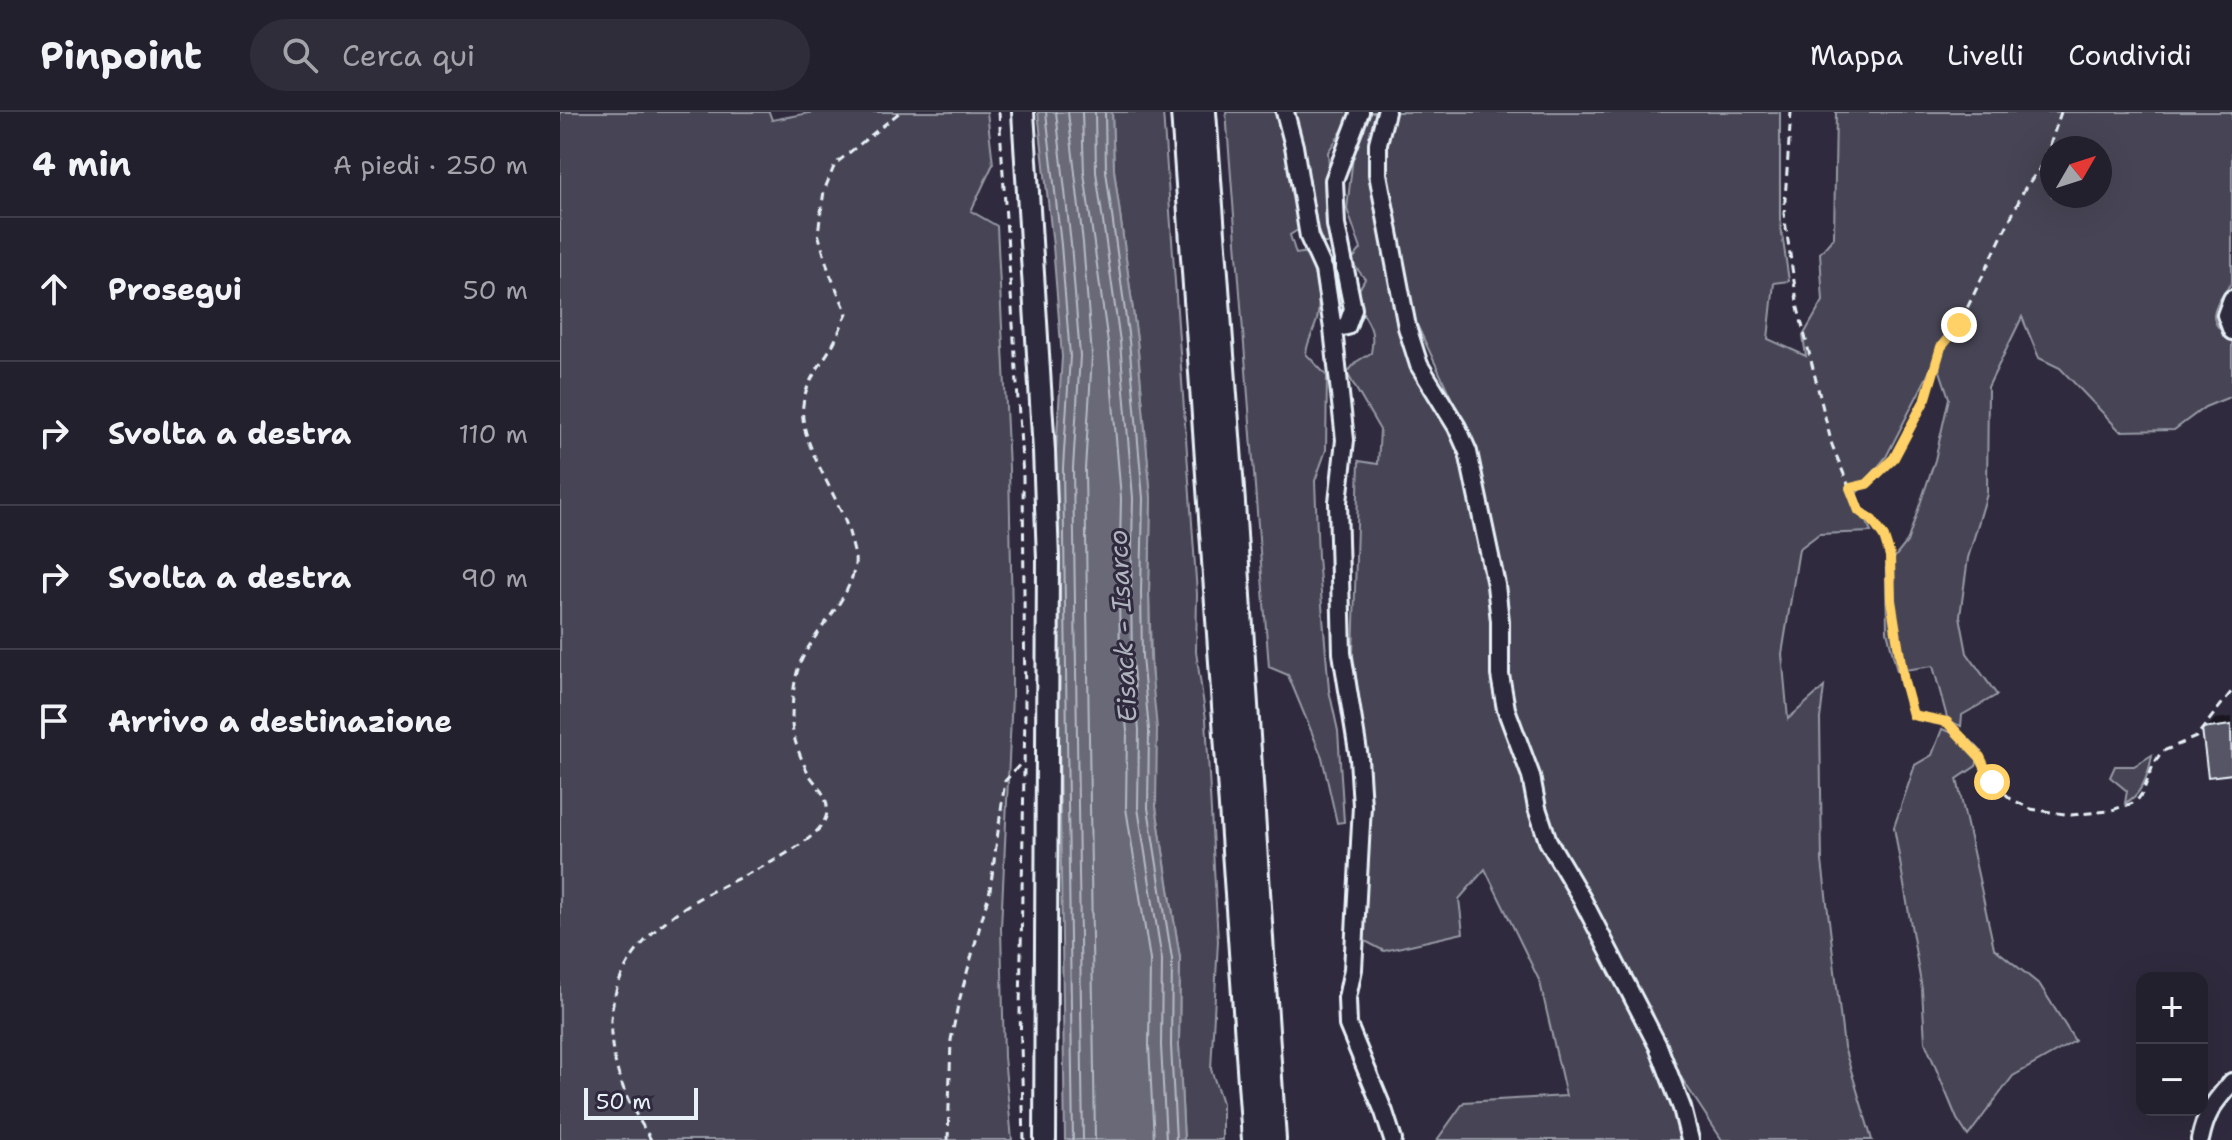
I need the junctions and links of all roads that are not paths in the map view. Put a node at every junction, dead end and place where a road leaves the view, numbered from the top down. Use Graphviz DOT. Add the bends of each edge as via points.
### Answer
graph roads {
  1 [pos="1023,112"];
  2 [pos="1184,112"];
  3 [pos="1203,112"];
  4 [pos="1285,112"];
  5 [pos="1360,112"];
  6 [pos="1386,112"];
  7 [pos="2232,299"];
  8 [pos="1333,329"];
  9 [pos="2232,331"];
  10 [pos="2232,1082"];
  11 [pos="1045,1140"];
  12 [pos="1255,1140"];
  13 [pos="1273,1140"];
  14 [pos="1393,1140"];
  15 [pos="1690,1140"];
  16 [pos="2200,1140"];
  1 -- 11 [label="main road" via="1048,559"];
  2 -- 12 [label="highway"];
  3 -- 13 [label="highway"];
  4 -- 8 [label="street"];
  5 -- 8 [label="street" via="1334,180 1336,225 1353,309 1347,326"];
  6 -- 15 [label="street" via="1378,174 1407,327 1419,365 1468,452 1496,585 1506,709 1548,841 1658,1046"];
  7 -- 9 [label="street" via="2226,315"];
  8 -- 14 [label="street" via="1345,440 1338,502 1342,653 1362,806 1348,1025"];
  10 -- 16 [label="street" via="2211,1104"];
}
